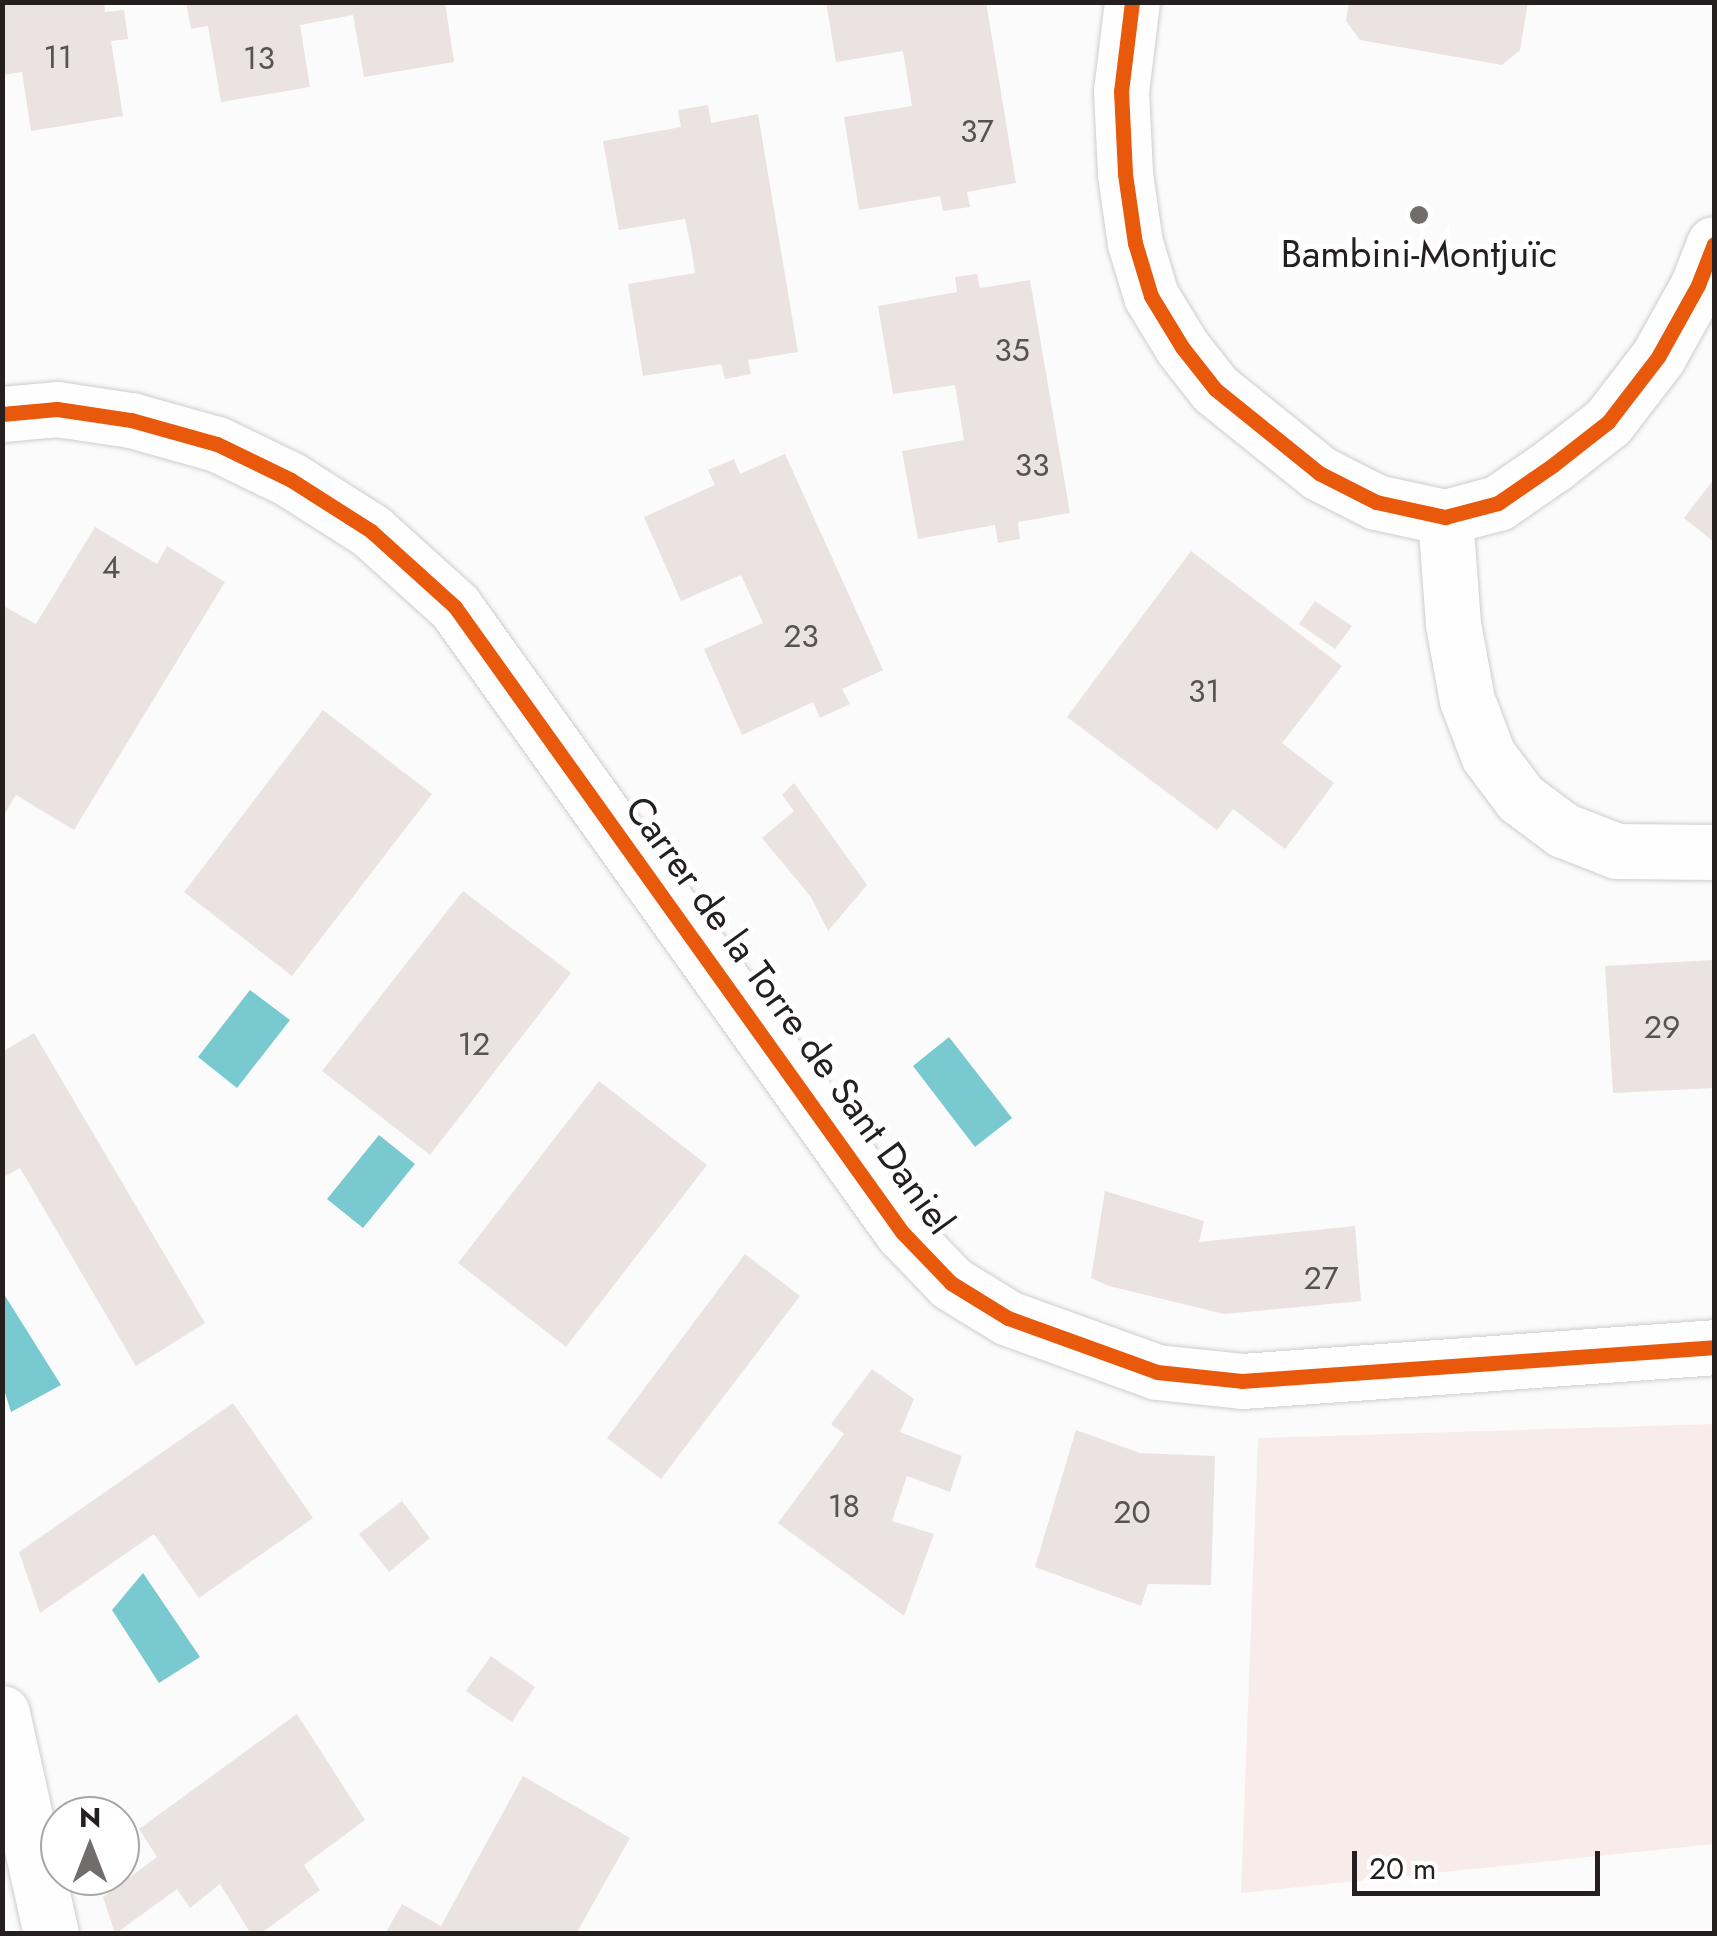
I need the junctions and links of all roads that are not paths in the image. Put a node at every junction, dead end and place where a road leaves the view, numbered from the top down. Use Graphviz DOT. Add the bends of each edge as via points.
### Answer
graph roads {
  1 [pos="1132,2"];
  2 [pos="1714,244"];
  3 [pos="2,414"];
  4 [pos="1446,517"];
  5 [pos="1714,852"];
  6 [pos="1714,1346"];
  7 [pos="2,1713"];
  8 [pos="51,1934"];
  1 -- 4 [label="street" via="1122,91 1124,174 1151,296 1215,389 1319,473 1376,502"];
  2 -- 4 [label="street" via="1658,357 1608,422 1498,503"];
  3 -- 6 [label="street, Carrer de la Torre de Sant Daniel" via="57,410 131,420 216,444 371,531 455,606 902,1232 951,1284 1008,1318 1158,1372 1242,1381"];
  4 -- 5 [label="street" via="1452,624 1467,700 1488,756 1520,798 1562,830 1617,850"];
  7 -- 8 [label="street"];
}
